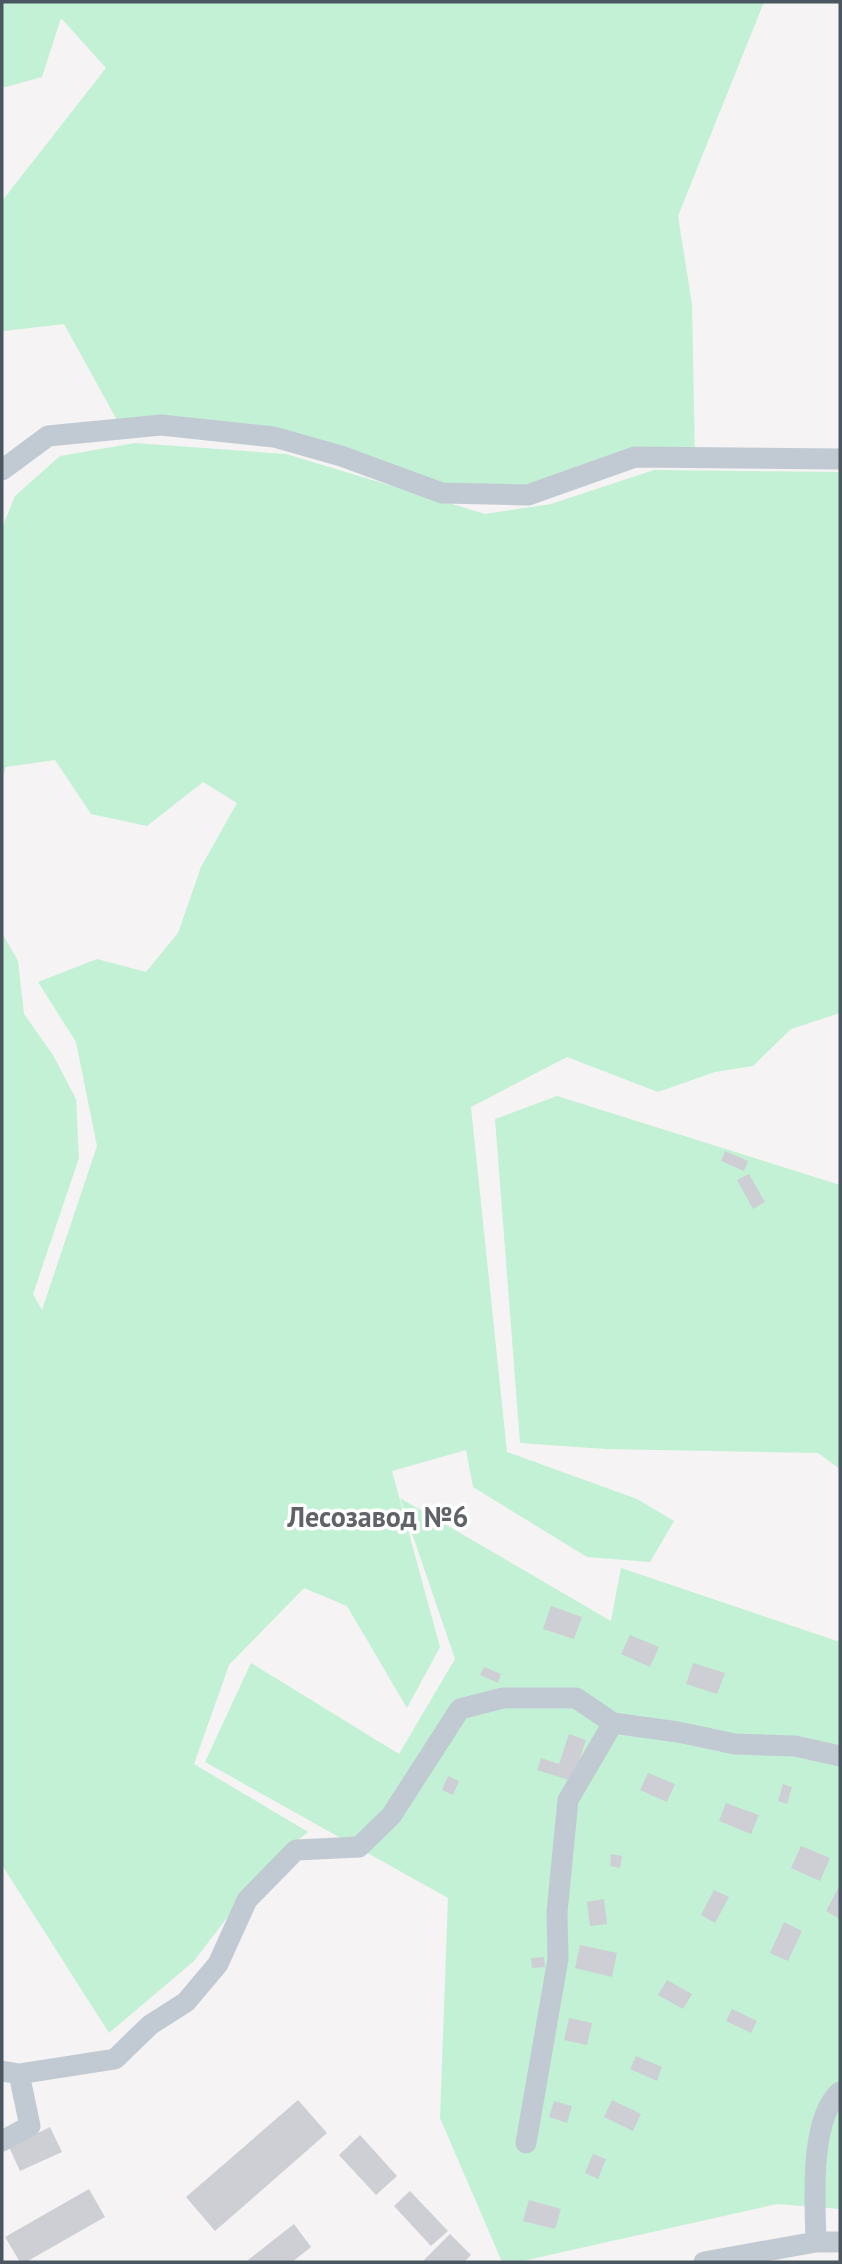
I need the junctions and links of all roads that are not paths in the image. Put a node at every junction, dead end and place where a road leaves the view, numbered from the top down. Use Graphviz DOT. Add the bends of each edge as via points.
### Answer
graph roads {
  1 [pos="840,459"];
  2 [pos="2,470"];
  3 [pos="614,1723"];
  4 [pos="840,1756"];
  5 [pos="10,2072"];
  6 [pos="840,2092"];
  7 [pos="2,2141"];
  8 [pos="526,2143"];
  9 [pos="816,2242"];
  10 [pos="840,2242"];
  11 [pos="704,2262"];
  1 -- 2 [label="street" via="635,457 528,495 442,493 274,437 161,425 48,436"];
  3 -- 4 [label="street"];
  3 -- 5 [label="street" via="576,1698 503,1698 460,1709 391,1816 359,1847 296,1850 247,1900 218,1964 186,2002 150,2025 115,2059"];
  3 -- 8 [label="street" via="568,1800 557,1912 558,1959"];
  5 -- 7 [label="street" via="30,2126"];
  6 -- 9 [label="street" via="829,2102 814,2171"];
  9 -- 10 [label="street"];
  9 -- 11 [label="street"];
}
